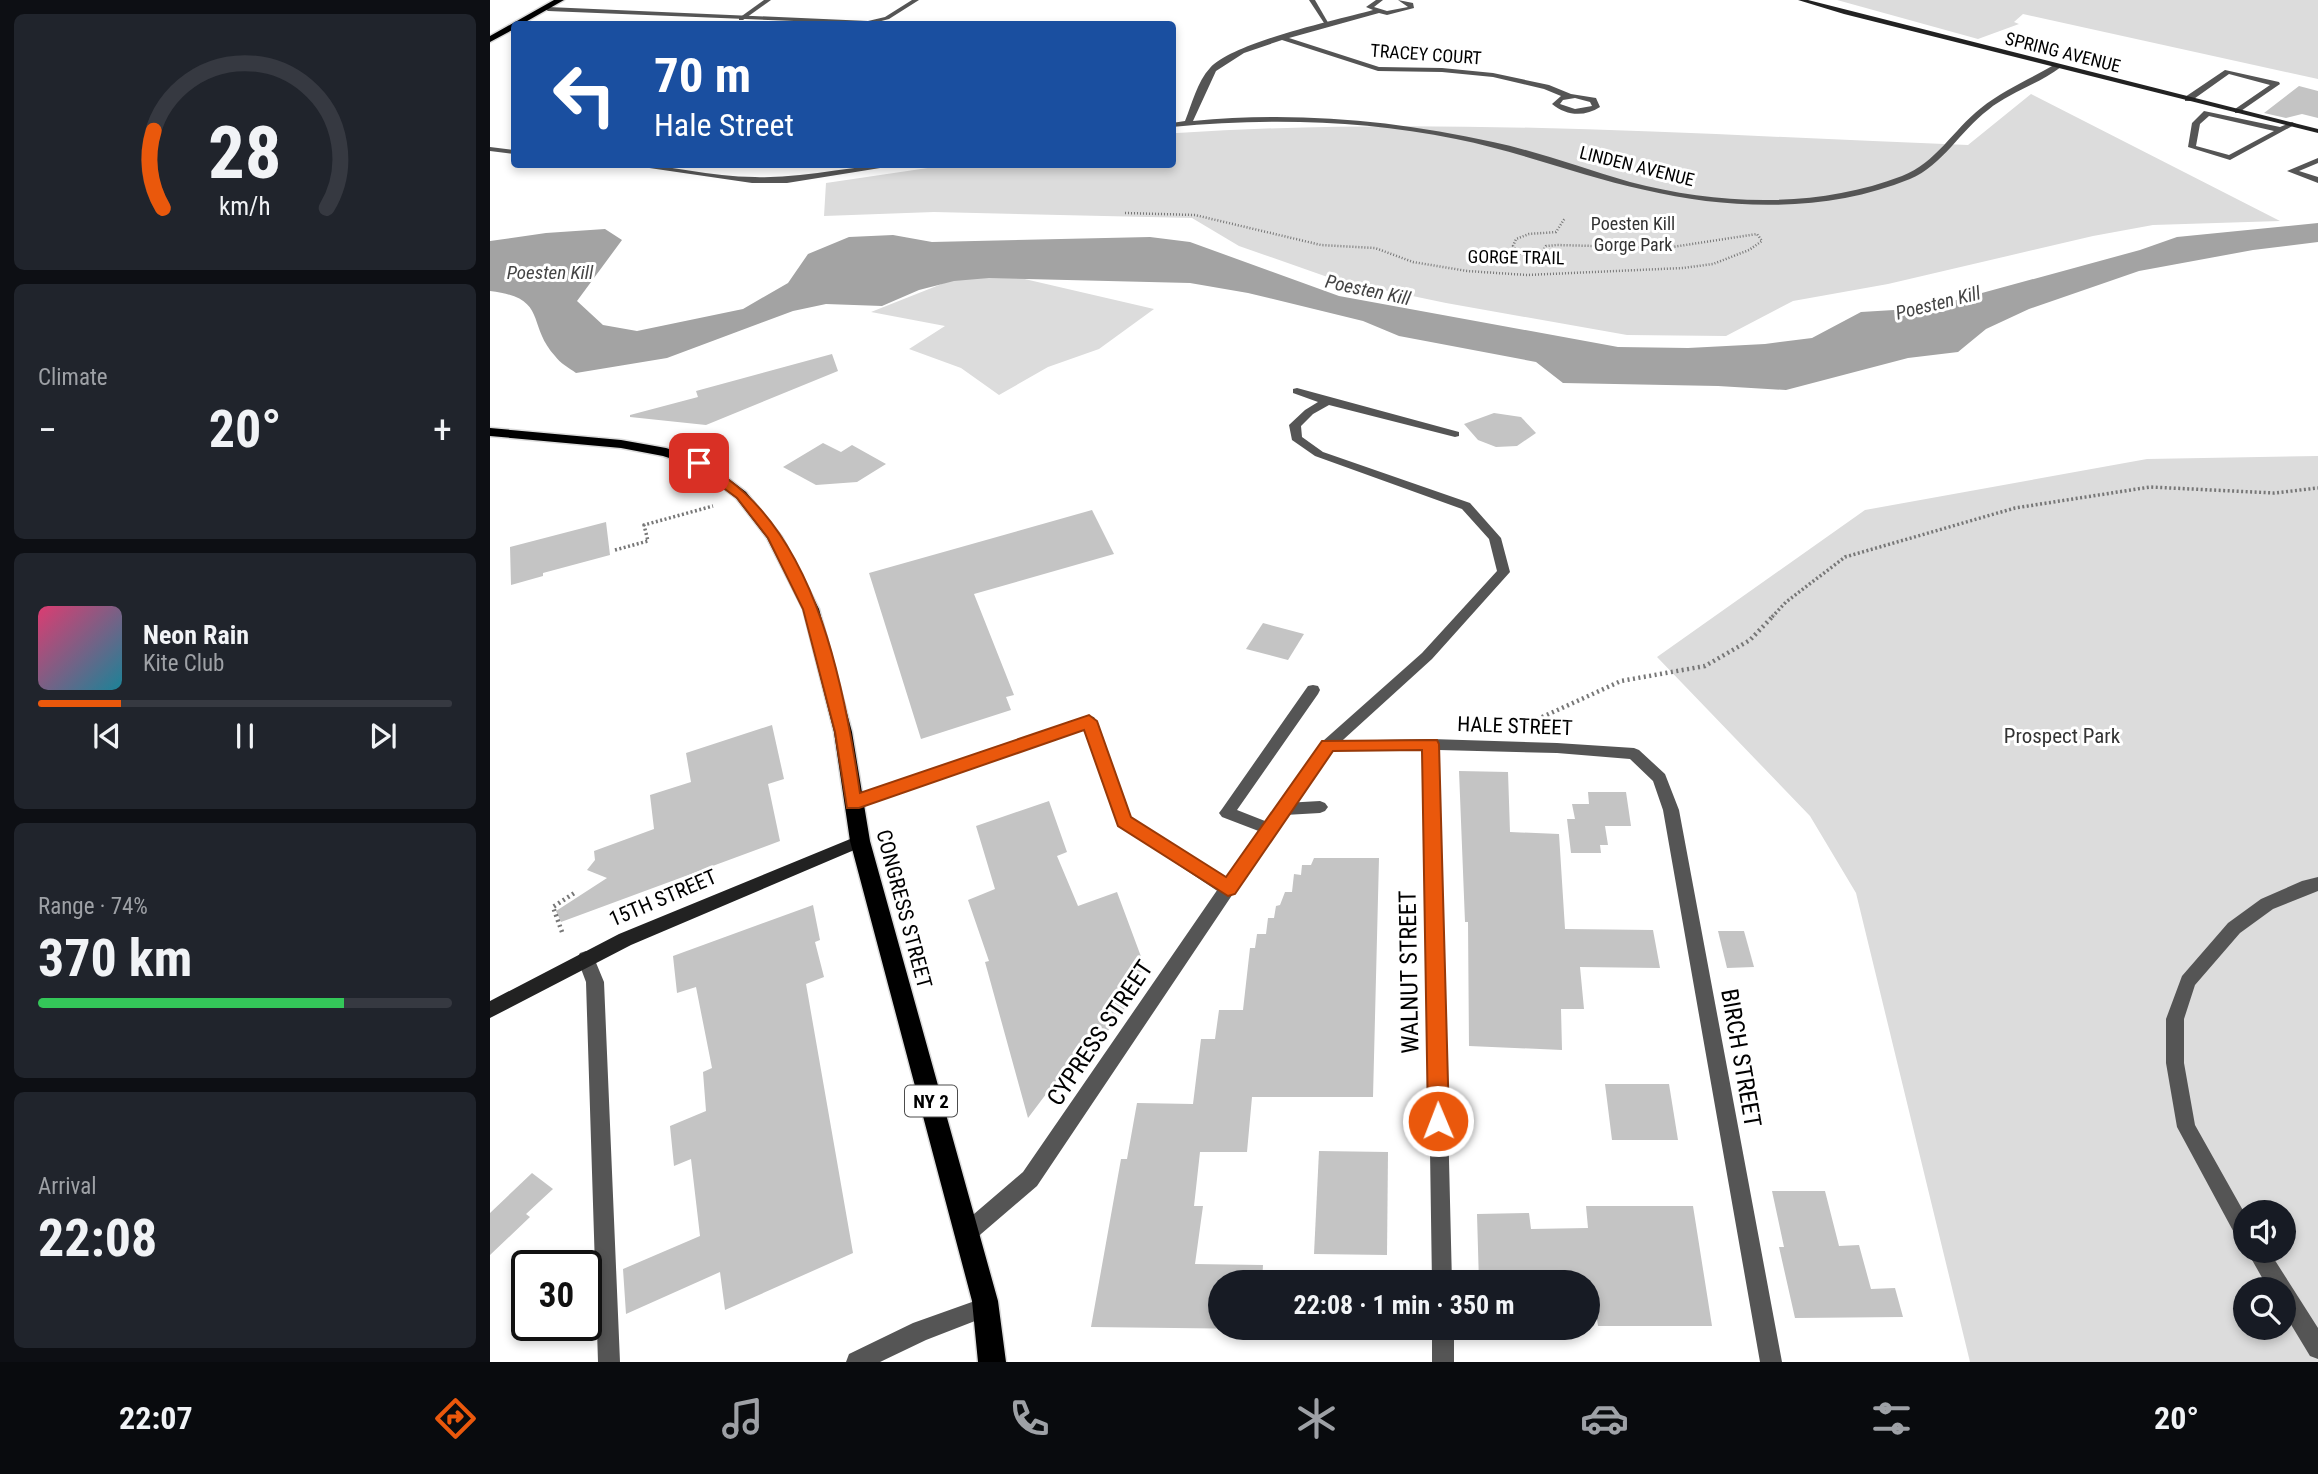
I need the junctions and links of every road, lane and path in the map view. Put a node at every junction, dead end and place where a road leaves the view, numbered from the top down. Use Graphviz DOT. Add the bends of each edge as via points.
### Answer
graph roads {
  1 [pos="560,0"];
  2 [pos="768,0"];
  3 [pos="916,0"];
  4 [pos="1312,0"];
  5 [pos="1380,0"];
  6 [pos="1401,0"];
  7 [pos="1801,0"];
  8 [pos="548,9"];
  9 [pos="1378,11"];
  10 [pos="741,19"];
  11 [pos="524,21"];
  12 [pos="737,21"];
  13 [pos="804,21"];
  14 [pos="877,21"];
  15 [pos="1328,25"];
  16 [pos="511,28"];
  17 [pos="490,38"];
  18 [pos="1283,38"];
  19 [pos="2057,67"];
  20 [pos="1568,96"];
  21 [pos="2188,99"];
  22 [pos="2215,105"];
  23 [pos="2238,111"];
  24 [pos="2207,113"];
  25 [pos="1188,123"];
  26 [pos="1176,124"];
  27 [pos="2292,124"];
  28 [pos="2281,130"];
  29 [pos="2318,131"];
  30 [pos="490,149"];
  31 [pos="511,152"];
  32 [pos="2318,160"];
  33 [pos="663,168"];
  34 [pos="876,168"];
  35 [pos="2318,180"];
  36 [pos="1125,213"];
  37 [pos="1565,218"];
  38 [pos="1297,391"];
  39 [pos="1327,401"];
  40 [pos="490,432"];
  41 [pos="1455,433"];
  42 [pos="2318,488"];
  43 [pos="713,506"];
  44 [pos="615,550"];
  45 [pos="1312,690"];
  46 [pos="1431,744"];
  47 [pos="1328,745"];
  48 [pos="1499,746"];
  49 [pos="1649,768"];
  50 [pos="853,803"];
  51 [pos="1320,807"];
  52 [pos="1285,809"];
  53 [pos="1269,829"];
  54 [pos="860,841"];
  55 [pos="2318,884"];
  56 [pos="1228,889"];
  57 [pos="576,892"];
  58 [pos="562,932"];
  59 [pos="586,958"];
  60 [pos="490,1010"];
  61 [pos="2233,1211"];
  62 [pos="967,1234"];
  63 [pos="1442,1270"];
  64 [pos="986,1307"];
  65 [pos="2296,1314"];
  66 [pos="1443,1340"];
  67 [pos="2318,1348"];
  68 [pos="609,1362"];
  69 [pos="857,1362"];
  70 [pos="992,1362"];
  71 [pos="1443,1362"];
  72 [pos="1771,1362"];
  1 -- 8 [label="main road"];
  2 -- 10 [label="street"];
  3 -- 14 [label="street"];
  4 -- 15 [label="street"];
  5 -- 9 [label="street" via="1370,5"];
  6 -- 9 [label="street" via="1411,8 1395,13"];
  7 -- 19 [label="street, SPRING AVENUE"];
  8 -- 10 [label="street"];
  8 -- 11 [label="main road"];
  9 -- 15 [label="street"];
  10 -- 12 [label="street"];
  10 -- 13 [label="street"];
  15 -- 18 [label="street"];
  16 -- 17 [label="main road"];
  18 -- 20 [label="street, TRACEY COURT" via="1378,69 1484,74"];
  18 -- 25 [label="street" via="1215,66"];
  19 -- 21 [label="street, SPRING AVENUE"];
  19 -- 25 [label="street, LINDEN AVENUE" via="1977,115 1925,168 1907,178 1821,199 1781,202 1706,200 1674,194 1495,144 1366,122 1266,118"];
  21 -- 22 [label="street, SPRING AVENUE"];
  21 -- 23 [label="street" via="2228,72 2276,84"];
  22 -- 23 [label="street, SPRING AVENUE"];
  22 -- 24 [label="street"];
  23 -- 27 [label="street, SPRING AVENUE"];
  24 -- 28 [label="street"];
  24 -- 28 [label="street" via="2196,123 2192,147 2230,158"];
  25 -- 26 [label="street, LINDEN AVENUE"];
  27 -- 28 [label="street"];
  27 -- 29 [label="street, SPRING AVENUE"];
  30 -- 31 [label="street"];
  32 -- 35 [label="street" via="2291,170"];
  33 -- 34 [label="street" via="775,180"];
  36 -- 37 [label="path, GORGE TRAIL" via="1195,215 1321,246 1375,248 1413,262 1527,275 1713,264 1762,241 1757,234 1670,248 1560,244 1546,246 1541,254 1531,256 1518,253 1513,246 1516,239 1529,234 1556,232"];
  38 -- 39 [label="street"];
  39 -- 41 [label="street"];
  39 -- 47 [label="street" via="1295,425 1296,438 1319,454 1466,506 1495,538 1503,572 1427,656"];
  40 -- 50 [label="main road, CONGRESS STREET / NY 2" via="666,452 699,463 741,495 774,537 811,609 843,732"];
  42 -- 48 [label="path" via="2274,493 2150,487 2015,508 1845,557 1786,603 1749,640 1704,666 1621,681 1529,722"];
  43 -- 44 [label="path" via="644,525 648,541"];
  45 -- 53 [label="street" via="1227,813"];
  46 -- 47 [label="street, HALE STREET"];
  46 -- 48 [label="street, HALE STREET"];
  46 -- 63 [label="street, WALNUT STREET"];
  47 -- 52 [label="street"];
  48 -- 49 [label="street, HALE STREET" via="1634,754"];
  49 -- 72 [label="street, BIRCH STREET" via="1660,778 1671,810"];
  50 -- 54 [label="main road, CONGRESS STREET / NY 2"];
  50 -- 56 [label="street" via="1089,721 1124,821"];
  51 -- 52 [label="street"];
  52 -- 53 [label="street"];
  53 -- 56 [label="street, CYPRESS STREET"];
  54 -- 59 [label="street, 15TH STREET" via="643,929"];
  54 -- 62 [label="main road, CONGRESS STREET / NY 2"];
  55 -- 61 [label="street" via="2267,904 2234,928 2188,981 2175,1019 2175,1063 2186,1127"];
  56 -- 62 [label="street, CYPRESS STREET" via="1030,1178"];
  57 -- 58 [label="path" via="553,907"];
  59 -- 60 [label="street, 15TH STREET"];
  59 -- 68 [label="street" via="596,982"];
  62 -- 64 [label="main road, CONGRESS STREET / NY 2"];
  64 -- 69 [label="street"];
  64 -- 70 [label="main road, CONGRESS STREET / NY 2"];
  65 -- 67 [label="street"];
  66 -- 71 [label="street"];
}
